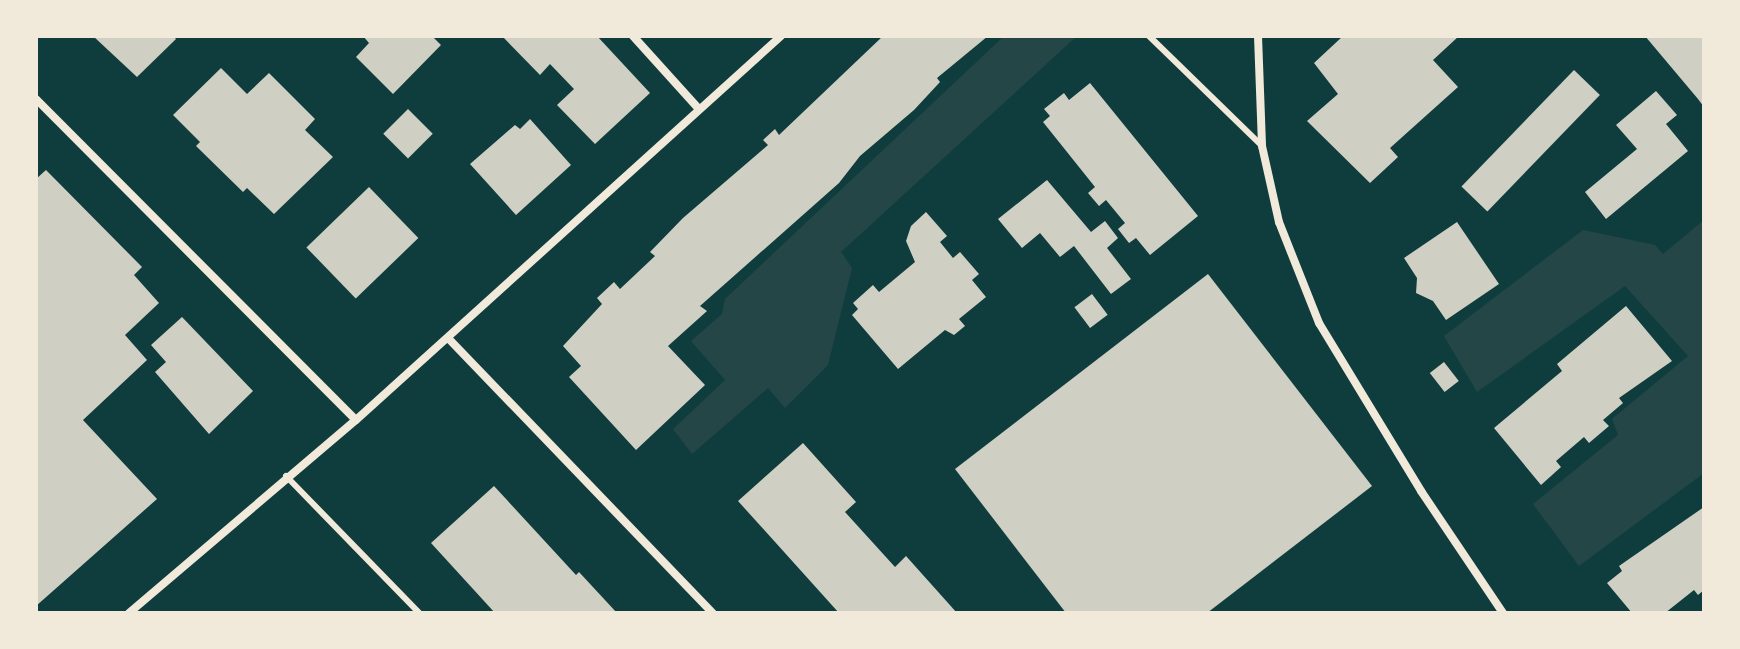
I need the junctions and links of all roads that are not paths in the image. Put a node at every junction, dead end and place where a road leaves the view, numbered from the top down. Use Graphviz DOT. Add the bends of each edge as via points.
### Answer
graph roads {
  1 [pos="633,36"];
  2 [pos="781,36"];
  3 [pos="1149,36"];
  4 [pos="1258,36"];
  5 [pos="36,99"];
  6 [pos="699,109"];
  7 [pos="1262,146"];
  8 [pos="448,338"];
  9 [pos="356,420"];
  10 [pos="286,476"];
  11 [pos="129,613"];
  12 [pos="419,613"];
  13 [pos="713,613"];
  14 [pos="1503,613"];
  1 -- 6 [label="street"];
  2 -- 6 [label="street"];
  3 -- 7 [label="lane"];
  4 -- 7 [label="street"];
  5 -- 9 [label="street"];
  6 -- 8 [label="street"];
  7 -- 14 [label="street" via="1279,222 1319,323"];
  8 -- 9 [label="street"];
  8 -- 13 [label="street"];
  9 -- 10 [label="street"];
  10 -- 11 [label="street"];
  10 -- 12 [label="lane"];
}
